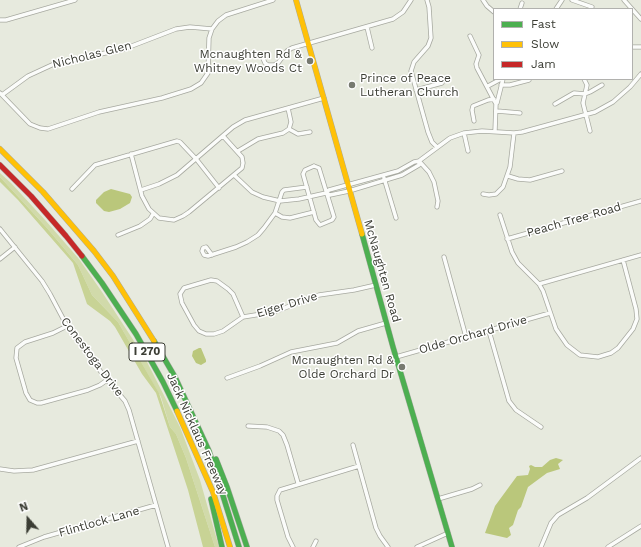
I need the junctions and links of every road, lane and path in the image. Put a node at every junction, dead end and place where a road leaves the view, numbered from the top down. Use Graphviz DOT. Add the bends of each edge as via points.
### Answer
graph roads {
  1 [pos="75,0"];
  2 [pos="273,0"];
  3 [pos="296,0"];
  4 [pos="411,0"];
  5 [pos="427,0"];
  6 [pos="483,0"];
  7 [pos="572,0"];
  8 [pos="624,0"];
  9 [pos="522,3"];
  10 [pos="592,7"];
  11 [pos="520,8"];
  12 [pos="631,8"];
  13 [pos="633,10"];
  14 [pos="493,11"];
  15 [pos="641,19"];
  16 [pos="0,20"];
  17 [pos="367,27"];
  18 [pos="212,29"];
  19 [pos="470,36"];
  20 [pos="308,43"];
  21 [pos="372,48"];
  22 [pos="262,54"];
  23 [pos="641,74"];
  24 [pos="640,79"];
  25 [pos="500,80"];
  26 [pos="502,80"];
  27 [pos="529,80"];
  28 [pos="584,80"];
  29 [pos="442,83"];
  30 [pos="501,85"];
  31 [pos="602,85"];
  32 [pos="488,86"];
  33 [pos="416,90"];
  34 [pos="1,94"];
  35 [pos="585,94"];
  36 [pos="324,98"];
  37 [pos="494,99"];
  38 [pos="496,104"];
  39 [pos="555,104"];
  40 [pos="288,108"];
  41 [pos="496,111"];
  42 [pos="520,113"];
  43 [pos="586,114"];
  44 [pos="474,121"];
  45 [pos="289,129"];
  46 [pos="495,131"];
  47 [pos="590,131"];
  48 [pos="310,132"];
  49 [pos="464,133"];
  50 [pos="514,133"];
  51 [pos="223,136"];
  52 [pos="437,147"];
  53 [pos="0,149"];
  54 [pos="238,151"];
  55 [pos="468,151"];
  56 [pos="131,154"];
  57 [pos="197,160"];
  58 [pos="419,161"];
  59 [pos="0,165"];
  60 [pos="562,171"];
  61 [pos="234,175"];
  62 [pos="383,175"];
  63 [pos="508,176"];
  64 [pos="385,180"];
  65 [pos="306,187"];
  66 [pos="219,188"];
  67 [pos="348,188"];
  68 [pos="72,189"];
  69 [pos="141,190"];
  70 [pos="326,193"];
  71 [pos="483,194"];
  72 [pos="310,197"];
  73 [pos="280,201"];
  74 [pos="641,201"];
  75 [pos="437,207"];
  76 [pos="314,212"];
  77 [pos="275,213"];
  78 [pos="153,214"];
  79 [pos="500,215"];
  80 [pos="396,218"];
  81 [pos="0,229"];
  82 [pos="118,235"];
  83 [pos="507,239"];
  84 [pos="15,247"];
  85 [pos="212,254"];
  86 [pos="641,255"];
  87 [pos="444,257"];
  88 [pos="0,259"];
  89 [pos="623,260"];
  90 [pos="539,284"];
  91 [pos="376,285"];
  92 [pos="550,313"];
  93 [pos="243,317"];
  94 [pos="386,323"];
  95 [pos="67,326"];
  96 [pos="488,331"];
  97 [pos="466,338"];
  98 [pos="396,357"];
  99 [pos="228,378"];
  100 [pos="107,380"];
  101 [pos="248,426"];
  102 [pos="541,427"];
  103 [pos="202,435"];
  104 [pos="138,441"];
  105 [pos="353,445"];
  106 [pos="196,455"];
  107 [pos="641,458"];
  108 [pos="359,466"];
  109 [pos="0,469"];
  110 [pos="298,483"];
  111 [pos="480,485"];
  112 [pos="438,499"];
  113 [pos="156,505"];
  114 [pos="641,526"];
  115 [pos="448,533"];
  116 [pos="316,541"];
  117 [pos="19,547"];
  118 [pos="168,547"];
  119 [pos="222,547"];
  120 [pos="230,547"];
  121 [pos="239,547"];
  122 [pos="247,547"];
  123 [pos="293,547"];
  124 [pos="312,547"];
  125 [pos="388,547"];
  126 [pos="417,547"];
  127 [pos="452,547"];
  128 [pos="541,547"];
  129 [pos="608,547"];
  1 -- 16 [label="street"];
  2 -- 18 [label="street" via="226,15"];
  3 -- 20 [label="main road, McNaughten Road"];
  4 -- 17 [label="street" via="396,18"];
  5 -- 33 [label="street" via="431,38 428,46 412,66"];
  6 -- 14 [label="street"];
  7 -- 10 [label="street"];
  8 -- 12 [label="street"];
  9 -- 11 [label="street"];
  13 -- 15 [label="street"];
  17 -- 20 [label="street"];
  17 -- 21 [label="street"];
  18 -- 34 [label="street, Nicholas Glen" via="179,28 124,49 54,64 28,76"];
  18 -- 34 [label="street" via="208,73 200,85 184,91 99,112 48,129 28,122"];
  19 -- 32 [label="street" via="479,55 477,68"];
  20 -- 22 [label="street" via="289,49 274,65 268,65"];
  20 -- 36 [label="main road, McNaughten Road"];
  23 -- 24 [label="street"];
  24 -- 43 [label="street" via="613,102"];
  25 -- 32 [label="street"];
  26 -- 30 [label="street"];
  27 -- 30 [label="street"];
  28 -- 35 [label="street" via="587,85"];
  29 -- 33 [label="street"];
  30 -- 38 [label="street"];
  31 -- 35 [label="street"];
  32 -- 37 [label="street"];
  33 -- 52 [label="street" via="428,132"];
  35 -- 39 [label="street" via="574,93"];
  35 -- 43 [label="street" via="583,103"];
  36 -- 40 [label="street"];
  36 -- 67 [label="main road, McNaughten Road"];
  37 -- 38 [label="street"];
  37 -- 44 [label="street" via="474,106"];
  38 -- 41 [label="street"];
  40 -- 45 [label="street" via="291,122"];
  40 -- 51 [label="street" via="245,120"];
  41 -- 42 [label="street"];
  41 -- 46 [label="street"];
  43 -- 47 [label="street"];
  43 -- 50 [label="street"];
  45 -- 48 [label="street" via="298,134"];
  45 -- 54 [label="street" via="258,139"];
  46 -- 49 [label="street"];
  46 -- 50 [label="street"];
  49 -- 52 [label="street" via="450,138"];
  49 -- 55 [label="street"];
  50 -- 63 [label="street"];
  51 -- 54 [label="street"];
  51 -- 57 [label="street"];
  52 -- 58 [label="street"];
  53 -- 103 [label="main road, Jack Nicklaus Freeway / I 270" via="61,211 113,276 175,377"];
  54 -- 61 [label="street" via="243,163 242,168"];
  56 -- 57 [label="street" via="177,141"];
  56 -- 68 [label="street" via="95,165"];
  56 -- 69 [label="street"];
  57 -- 66 [label="street"];
  57 -- 69 [label="street" via="166,182"];
  58 -- 62 [label="street"];
  58 -- 64 [label="street" via="413,169"];
  58 -- 75 [label="street" via="434,182"];
  59 -- 106 [label="main road, Jack Nicklaus Freeway / I 270" via="66,236 117,304 164,382"];
  60 -- 63 [label="street" via="530,180 518,180"];
  61 -- 66 [label="street"];
  61 -- 73 [label="street" via="252,192"];
  62 -- 64 [label="street"];
  62 -- 67 [label="street"];
  63 -- 71 [label="street" via="496,194"];
  64 -- 67 [label="street"];
  64 -- 80 [label="street"];
  65 -- 70 [label="street" via="303,172 316,166 319,168"];
  65 -- 72 [label="street"];
  65 -- 73 [label="street" via="284,190"];
  66 -- 78 [label="street" via="179,218 168,220"];
  67 -- 70 [label="street" via="329,190"];
  67 -- 91 [label="main road, McNaughten Road"];
  69 -- 78 [label="street" via="145,204"];
  70 -- 72 [label="street"];
  70 -- 76 [label="street" via="334,217 318,224"];
  72 -- 73 [label="street"];
  72 -- 76 [label="street"];
  73 -- 77 [label="street"];
  74 -- 83 [label="street, Peach Tree Road"];
  76 -- 77 [label="street" via="290,218"];
  77 -- 85 [label="street" via="264,228 252,238 236,247"];
  78 -- 82 [label="street" via="140,226"];
  79 -- 83 [label="street"];
  81 -- 84 [label="street, Conestoga Drive"];
  83 -- 90 [label="street" via="518,263"];
  84 -- 88 [label="street"];
  84 -- 95 [label="street, Conestoga Drive" via="47,288"];
  86 -- 89 [label="street"];
  87 -- 97 [label="street"];
  89 -- 90 [label="street"];
  89 -- 92 [label="street" via="637,314 633,329 618,348 598,357 580,355 563,340"];
  90 -- 92 [label="street"];
  91 -- 93 [label="street, Eiger Drive" via="319,295 274,312"];
  91 -- 94 [label="main road, McNaughten Road"];
  92 -- 96 [label="street, Olde Orchard Drive"];
  93 -- 93 [label="street, Eiger Drive" via="219,333 201,332 192,324 180,298 181,292 184,288 203,282 217,281 233,294"];
  94 -- 98 [label="main road, McNaughten Road"];
  94 -- 99 [label="street" via="358,331 336,343 291,352"];
  95 -- 100 [label="street, Conestoga Drive"];
  95 -- 100 [label="street" via="25,342 17,348 16,358 26,393 32,402 40,403 88,390"];
  96 -- 97 [label="street, Olde Orchard Drive"];
  96 -- 102 [label="street" via="509,401 516,410"];
  97 -- 98 [label="street, Olde Orchard Drive"];
  98 -- 112 [label="main road, McNaughten Road"];
  100 -- 104 [label="street, Conestoga Drive" via="127,405"];
  101 -- 110 [label="street" via="267,427 282,435"];
  103 -- 121 [label="main road, Jack Nicklaus Freeway / I 270"];
  103 -- 122 [label="main road" via="212,450 227,487"];
  104 -- 109 [label="street" via="33,470"];
  104 -- 113 [label="street, Conestoga Drive"];
  105 -- 108 [label="street"];
  106 -- 119 [label="main road" via="209,492"];
  106 -- 120 [label="main road, Jack Nicklaus Freeway / I 270" via="213,492"];
  107 -- 128 [label="street" via="587,498 558,515 551,523"];
  108 -- 110 [label="street"];
  108 -- 125 [label="street" via="376,528"];
  110 -- 123 [label="street" via="278,492 277,500"];
  111 -- 112 [label="street"];
  112 -- 115 [label="main road, McNaughten Road"];
  113 -- 117 [label="street, Flintlock Lane" via="44,537"];
  113 -- 118 [label="street, Conestoga Drive"];
  114 -- 129 [label="street"];
  115 -- 126 [label="street"];
  115 -- 127 [label="main road, McNaughten Road"];
  116 -- 124 [label="street"];
}
